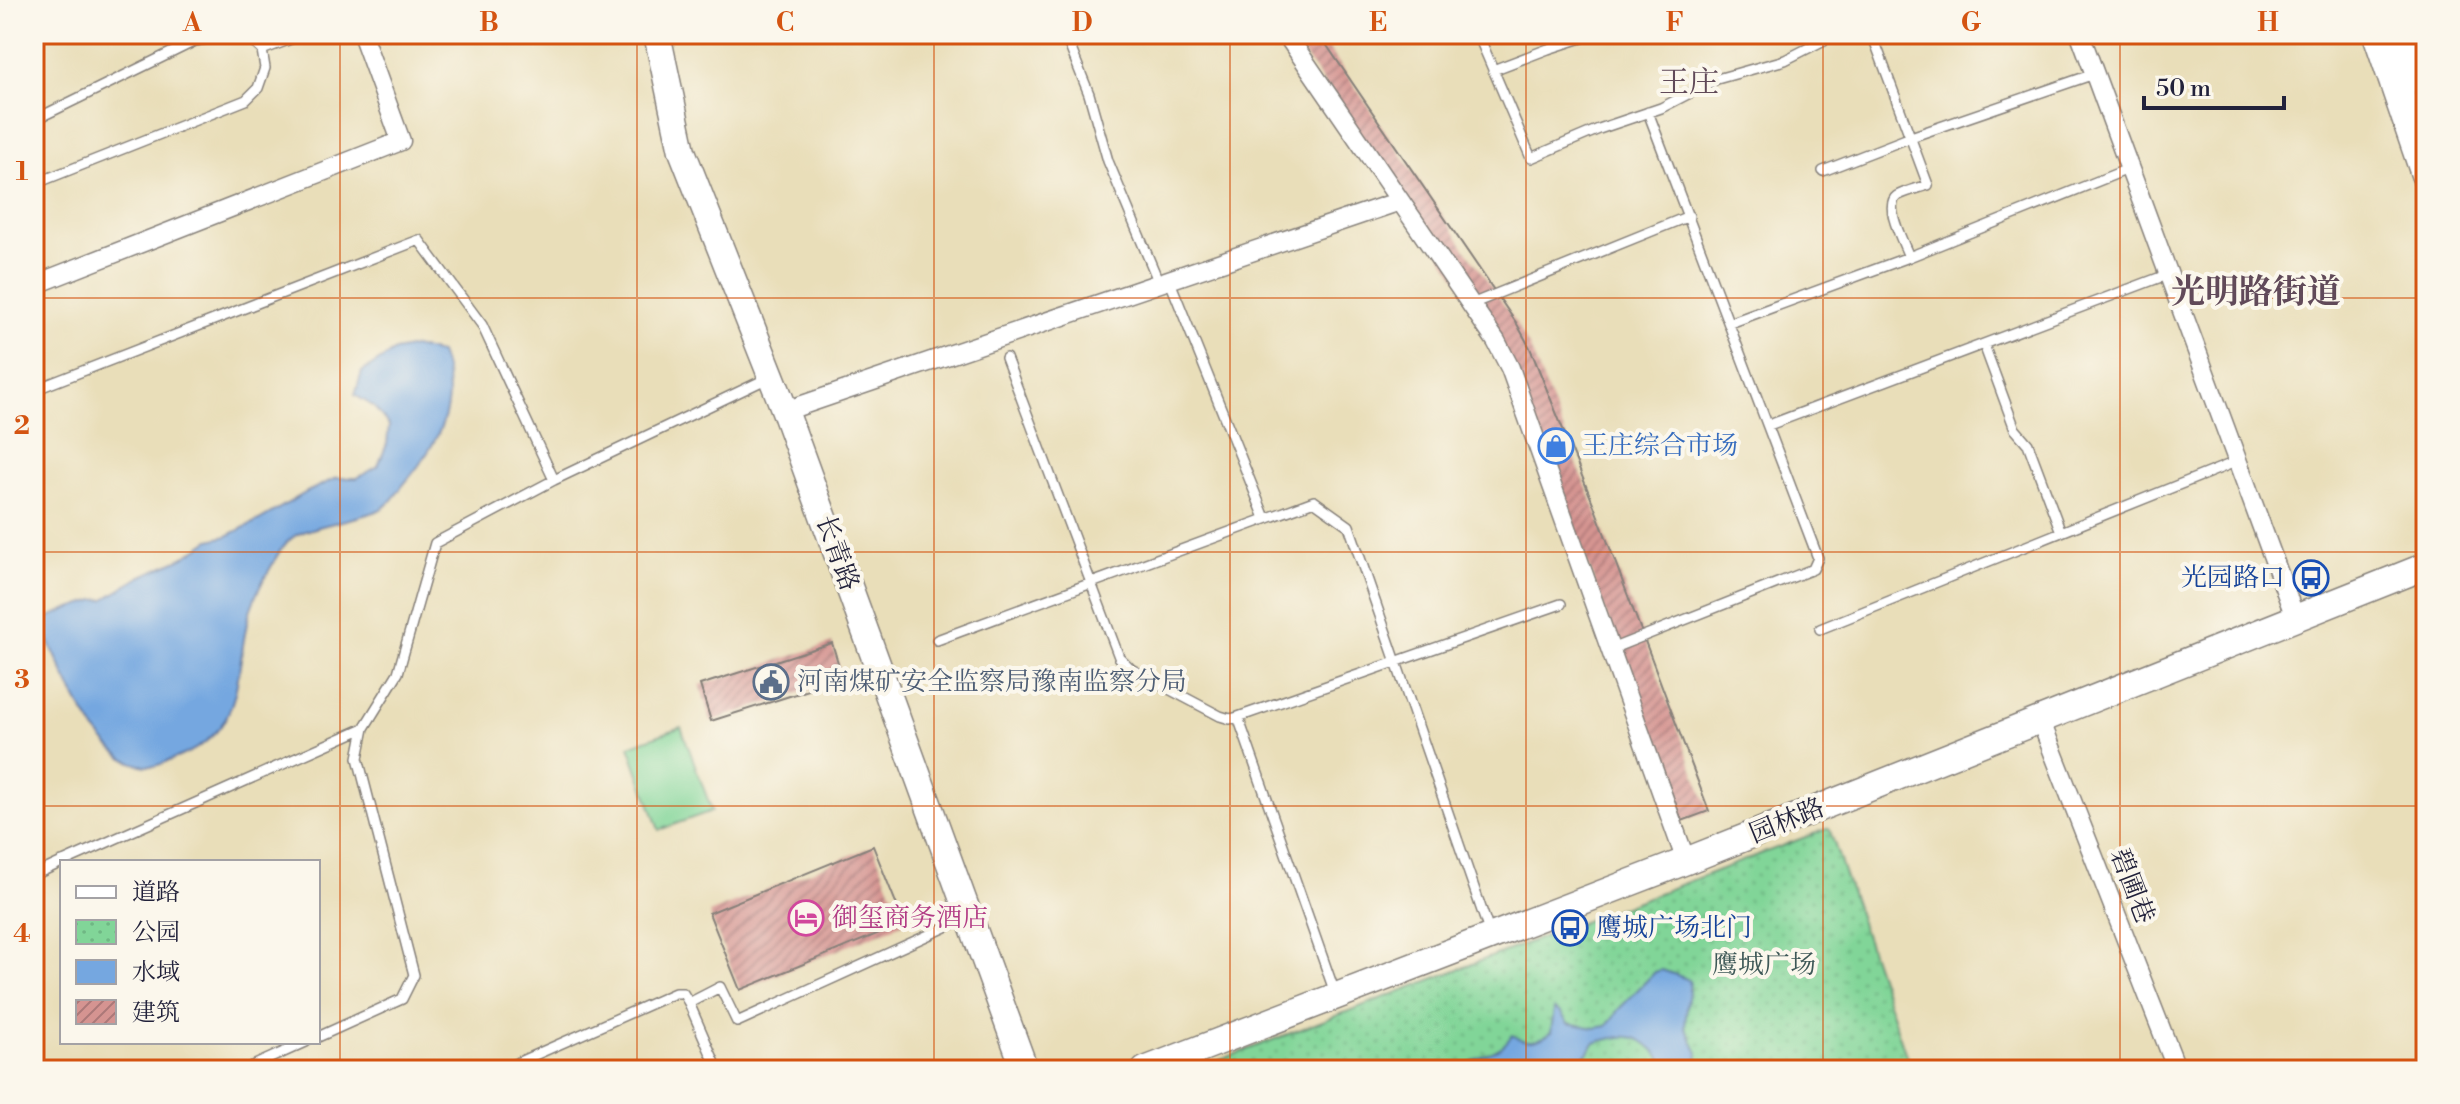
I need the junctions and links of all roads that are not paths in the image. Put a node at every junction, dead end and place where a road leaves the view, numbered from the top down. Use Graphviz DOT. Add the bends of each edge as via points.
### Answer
graph roads {
  1 [pos="304,34"];
  2 [pos="362,34"];
  3 [pos="657,34"];
  4 [pos="1065,34"];
  5 [pos="1286,34"];
  6 [pos="1471,34"];
  7 [pos="1594,34"];
  8 [pos="1836,34"];
  9 [pos="1872,34"];
  10 [pos="2080,34"];
  11 [pos="2378,34"];
  12 [pos="2409,34"];
  13 [pos="262,50"];
  14 [pos="1493,70"];
  15 [pos="2094,74"];
  16 [pos="2426,83"];
  17 [pos="1648,112"];
  18 [pos="34,120"];
  19 [pos="1911,137"];
  20 [pos="2128,169"];
  21 [pos="1823,171"];
  22 [pos="2426,174"];
  23 [pos="34,184"];
  24 [pos="1400,201"];
  25 [pos="1689,216"];
  26 [pos="1909,257"];
  27 [pos="2169,274"];
  28 [pos="1164,281"];
  29 [pos="34,285"];
  30 [pos="1474,303"];
  31 [pos="1730,323"];
  32 [pos="1984,345"];
  33 [pos="1006,358"];
  34 [pos="772,376"];
  35 [pos="34,390"];
  36 [pos="785,411"];
  37 [pos="1769,425"];
  38 [pos="2238,461"];
  39 [pos="554,480"];
  40 [pos="1265,518"];
  41 [pos="2061,532"];
  42 [pos="2426,566"];
  43 [pos="1092,582"];
  44 [pos="1561,604"];
  45 [pos="2295,617"];
  46 [pos="1820,629"];
  47 [pos="937,640"];
  48 [pos="1611,649"];
  49 [pos="1395,663"];
  50 [pos="1238,717"];
  51 [pos="2040,719"];
  52 [pos="364,728"];
  53 [pos="67,860"];
  54 [pos="1686,861"];
  55 [pos="60,863"];
  56 [pos="34,875"];
  57 [pos="969,917"];
  58 [pos="1491,936"];
  59 [pos="1336,996"];
  60 [pos="689,1003"];
  61 [pos="320,1036"];
  62 [pos="302,1044"];
  63 [pos="244,1070"];
  64 [pos="501,1070"];
  65 [pos="718,1070"];
  66 [pos="1025,1070"];
  67 [pos="1145,1070"];
  68 [pos="2177,1070"];
  1 -- 13 [label="lane"];
  2 -- 29 [label="street" via="401,141"];
  3 -- 34 [label="street, 长青路" via="682,151"];
  4 -- 28 [label="lane" via="1108,161"];
  5 -- 24 [label="street"];
  6 -- 14 [label="lane" via="1480,39"];
  7 -- 14 [label="lane"];
  8 -- 17 [label="lane" via="1785,60 1717,79"];
  9 -- 19 [label="lane"];
  10 -- 15 [label="street"];
  11 -- 22 [label="main road"];
  12 -- 16 [label="main road"];
  13 -- 18 [label="lane" via="250,39 226,35 195,41"];
  13 -- 23 [label="lane" via="265,68 258,88 246,100"];
  14 -- 17 [label="lane" via="1531,158"];
  15 -- 19 [label="lane"];
  15 -- 20 [label="street"];
  17 -- 25 [label="lane"];
  19 -- 21 [label="lane"];
  19 -- 26 [label="lane" via="1928,185 1896,197 1891,211"];
  20 -- 26 [label="lane"];
  20 -- 27 [label="street"];
  24 -- 28 [label="street"];
  24 -- 48 [label="street" via="1510,368"];
  25 -- 30 [label="lane"];
  25 -- 31 [label="lane"];
  26 -- 31 [label="lane"];
  27 -- 32 [label="lane"];
  27 -- 38 [label="street"];
  28 -- 36 [label="street"];
  28 -- 40 [label="lane"];
  31 -- 37 [label="lane"];
  32 -- 37 [label="lane"];
  32 -- 41 [label="lane"];
  33 -- 43 [label="lane"];
  34 -- 36 [label="street, 长青路"];
  34 -- 39 [label="lane"];
  35 -- 39 [label="lane" via="419,240 482,325"];
  36 -- 57 [label="street, 长青路"];
  37 -- 48 [label="lane" via="1818,558 1813,569"];
  38 -- 41 [label="lane"];
  38 -- 45 [label="street"];
  39 -- 52 [label="lane" via="435,543 398,673"];
  40 -- 43 [label="lane"];
  40 -- 49 [label="lane" via="1314,501 1349,526"];
  41 -- 46 [label="lane"];
  42 -- 45 [label="street, 园林路"];
  43 -- 47 [label="lane"];
  43 -- 50 [label="lane" via="1119,657 1131,669 1220,716"];
  44 -- 49 [label="lane"];
  45 -- 51 [label="street, 园林路"];
  48 -- 54 [label="street"];
  49 -- 50 [label="lane"];
  49 -- 58 [label="lane"];
  50 -- 59 [label="lane"];
  51 -- 54 [label="street, 园林路"];
  51 -- 68 [label="street, 碧圃巷"];
  52 -- 53 [label="lane"];
  52 -- 61 [label="lane" via="358,758 414,975 402,999"];
  54 -- 58 [label="street, 园林路"];
  55 -- 56 [label="lane"];
  57 -- 60 [label="lane" via="737,1022 720,987"];
  57 -- 66 [label="street, 长青路"];
  58 -- 59 [label="street, 园林路"];
  59 -- 67 [label="street, 园林路"];
  60 -- 64 [label="lane" via="683,993 675,993"];
  60 -- 65 [label="lane"];
  62 -- 63 [label="lane"];
}
